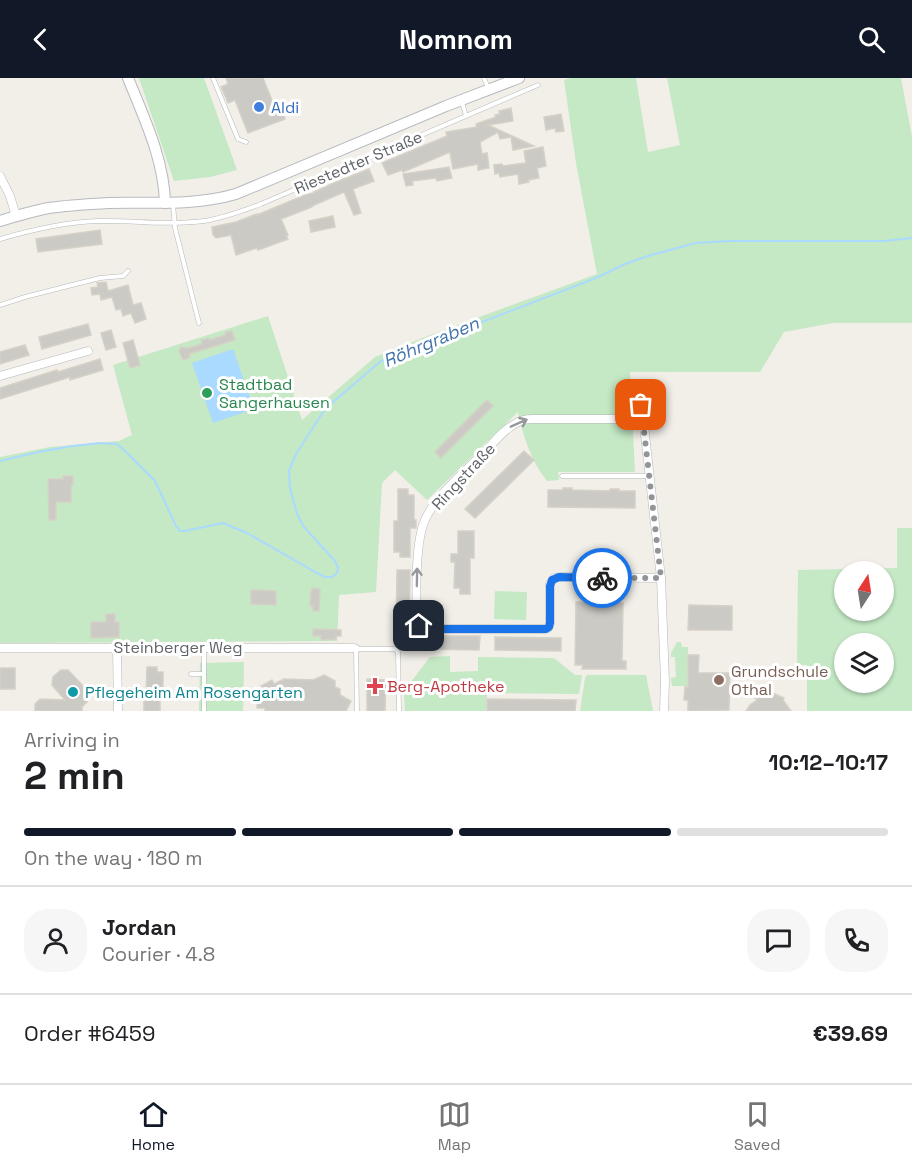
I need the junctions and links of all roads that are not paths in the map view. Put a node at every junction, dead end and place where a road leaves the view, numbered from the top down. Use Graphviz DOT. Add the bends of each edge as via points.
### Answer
graph roads {
  1 [pos="128,78"];
  2 [pos="213,78"];
  3 [pos="484,78"];
  4 [pos="519,78"];
  5 [pos="538,85"];
  6 [pos="489,90"];
  7 [pos="461,101"];
  8 [pos="466,116"];
  9 [pos="246,142"];
  10 [pos="0,176"];
  11 [pos="169,203"];
  12 [pos="16,216"];
  13 [pos="0,221"];
  14 [pos="174,222"];
  15 [pos="0,239"];
  16 [pos="128,271"];
  17 [pos="0,305"];
  18 [pos="199,323"];
  19 [pos="88,351"];
  20 [pos="0,376"];
  21 [pos="640,390"];
  22 [pos="643,419"];
  23 [pos="562,476"];
  24 [pos="649,477"];
  25 [pos="661,578"];
  26 [pos="117,647"];
  27 [pos="204,647"];
  28 [pos="0,648"];
  29 [pos="356,649"];
  30 [pos="191,674"];
  31 [pos="204,674"];
  32 [pos="118,711"];
  33 [pos="204,711"];
  34 [pos="357,711"];
  35 [pos="399,711"];
  36 [pos="664,711"];
  1 -- 11 [label="main road" via="150,132"];
  2 -- 9 [label="lane" via="238,139"];
  3 -- 6 [label="lane"];
  4 -- 6 [label="main road, Riestedter Straße"];
  5 -- 8 [label="lane, Riestedter Straße"];
  6 -- 7 [label="main road, Riestedter Straße"];
  7 -- 8 [label="lane"];
  7 -- 11 [label="main road, Riestedter Straße" via="249,190 207,201"];
  8 -- 14 [label="lane, Riestedter Straße" via="226,217"];
  10 -- 12 [label="street"];
  11 -- 12 [label="main road, Riestedter Straße" via="75,205"];
  11 -- 14 [label="lane"];
  12 -- 13 [label="main road, Riestedter Straße"];
  14 -- 15 [label="lane, Riestedter Straße" via="98,221"];
  14 -- 18 [label="lane"];
  16 -- 17 [label="lane" via="123,276 100,278"];
  19 -- 20 [label="street"];
  21 -- 22 [label="street"];
  22 -- 24 [label="street"];
  25 -- 22 [label="street, Ringstraße, one-way" via="554,578 550,586 550,623 542,630 430,629 419,626 416,620 418,552 425,519 449,487 505,432 518,422 536,418"];
  23 -- 24 [label="lane"];
  24 -- 25 [label="street"];
  25 -- 36 [label="street"];
  26 -- 27 [label="street, Steinberger Weg"];
  26 -- 28 [label="street, Steinberger Weg"];
  26 -- 32 [label="street"];
  27 -- 29 [label="street, Steinberger Weg"];
  27 -- 31 [label="lane"];
  29 -- 34 [label="lane"];
  29 -- 35 [label="lane" via="397,650"];
  30 -- 31 [label="lane"];
  31 -- 33 [label="lane"];
}
